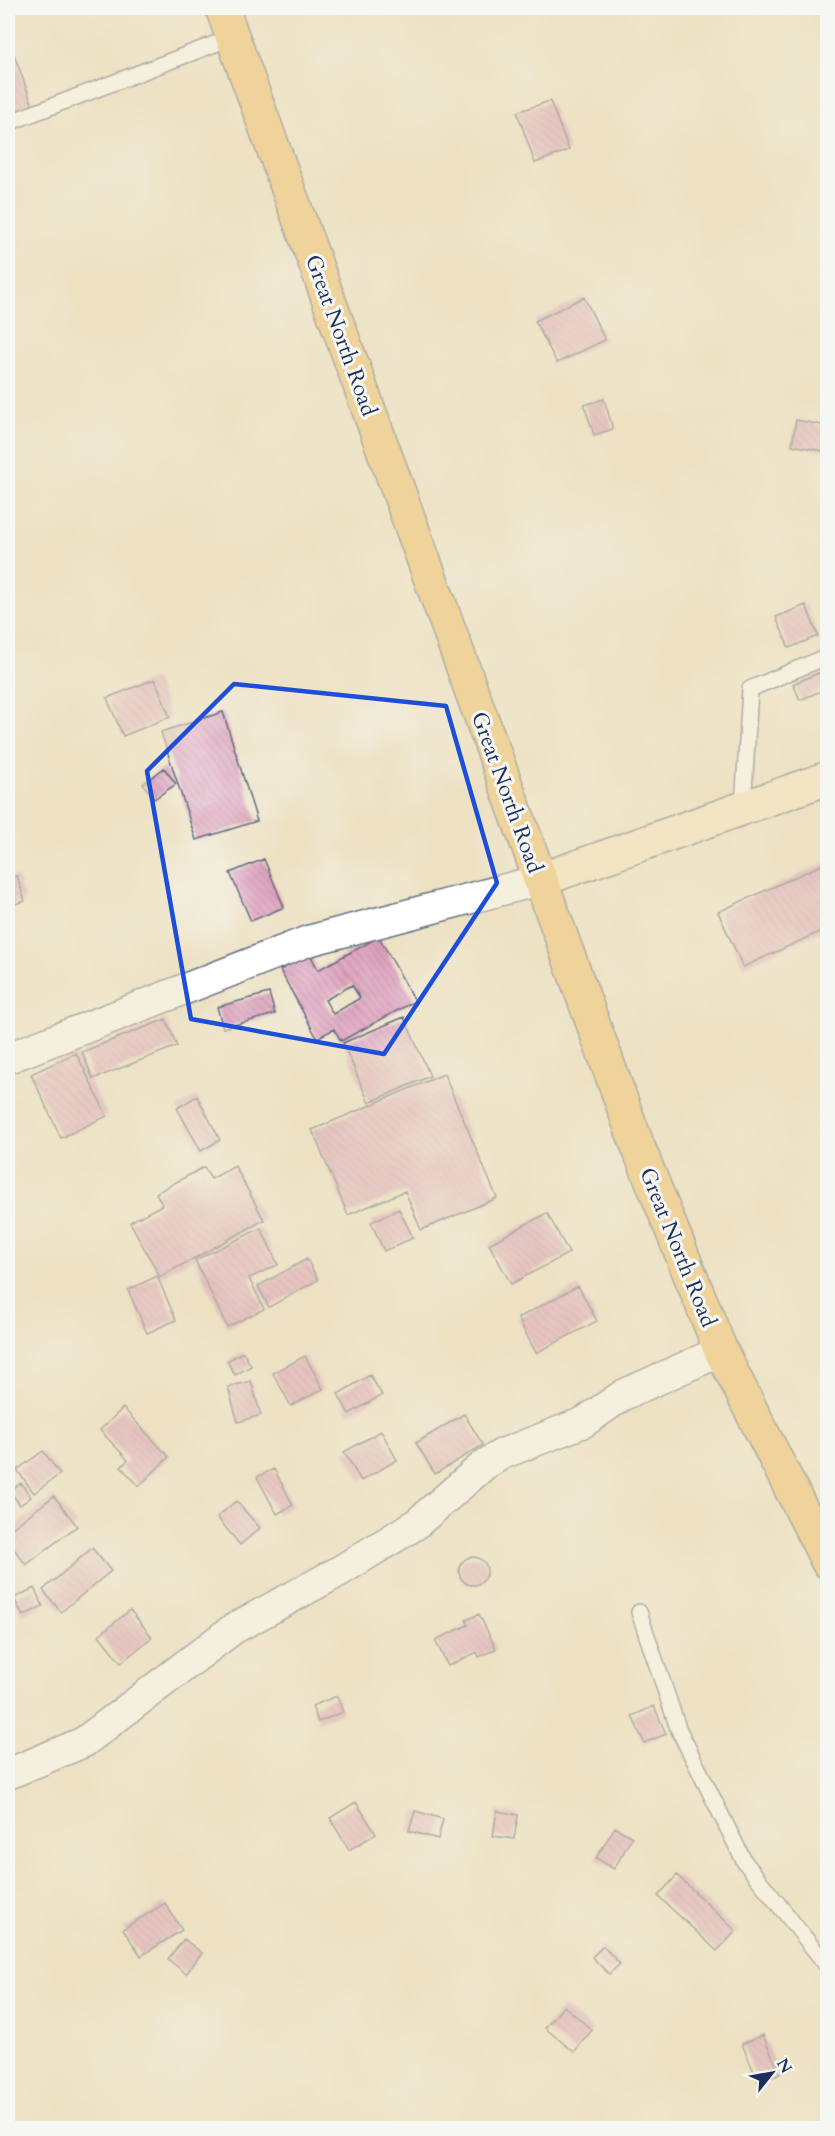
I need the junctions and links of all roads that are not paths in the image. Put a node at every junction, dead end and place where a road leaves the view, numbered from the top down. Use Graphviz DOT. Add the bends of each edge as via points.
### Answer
graph roads {
  1 [pos="228,22"];
  2 [pos="8,123"];
  3 [pos="828,656"];
  4 [pos="828,778"];
  5 [pos="743,808"];
  6 [pos="540,880"];
  7 [pos="8,1058"];
  8 [pos="721,1351"];
  9 [pos="828,1562"];
  10 [pos="639,1612"];
  11 [pos="8,1773"];
  12 [pos="828,1968"];
  1 -- 2 [label="lane"];
  1 -- 6 [label="highway, Great North Road"];
  3 -- 5 [label="lane" via="750,689"];
  4 -- 5 [label="main road"];
  5 -- 6 [label="main road"];
  6 -- 7 [label="street" via="308,941"];
  6 -- 8 [label="highway, Great North Road" via="637,1144"];
  8 -- 9 [label="highway, Great North Road"];
  8 -- 11 [label="street" via="623,1395 584,1422 502,1454 415,1525 233,1629 84,1742"];
  10 -- 12 [label="lane" via="678,1728 744,1861"];
}
